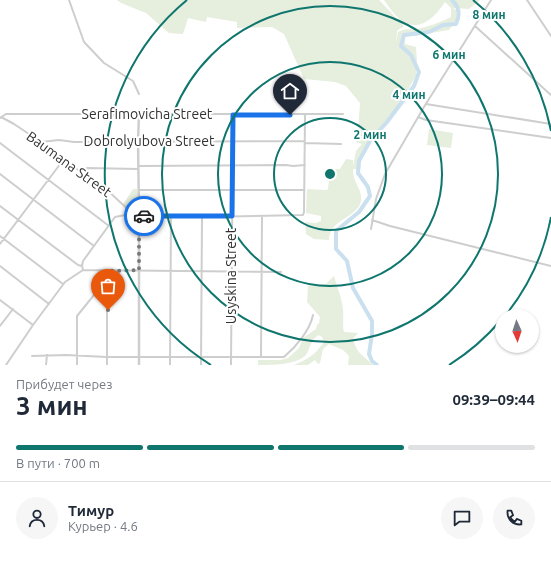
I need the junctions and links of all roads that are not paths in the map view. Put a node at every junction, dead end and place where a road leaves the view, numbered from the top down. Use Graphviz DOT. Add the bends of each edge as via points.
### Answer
graph roads {
  1 [pos="69,0"];
  2 [pos="491,0"];
  3 [pos="527,0"];
  4 [pos="475,26"];
  5 [pos="551,36"];
  6 [pos="139,94"];
  7 [pos="551,95"];
  8 [pos="426,104"];
  9 [pos="140,114"];
  10 [pos="343,114"];
  11 [pos="233,115"];
  12 [pos="305,115"];
  13 [pos="418,117"];
  14 [pos="0,118"];
  15 [pos="551,124"];
  16 [pos="551,138"];
  17 [pos="138,141"];
  18 [pos="233,141"];
  19 [pos="41,142"];
  20 [pos="304,142"];
  21 [pos="0,143"];
  22 [pos="341,144"];
  23 [pos="64,159"];
  24 [pos="305,165"];
  25 [pos="232,166"];
  26 [pos="138,167"];
  27 [pos="82,173"];
  28 [pos="0,174"];
  29 [pos="49,179"];
  30 [pos="138,190"];
  31 [pos="232,190"];
  32 [pos="304,190"];
  33 [pos="34,200"];
  34 [pos="0,206"];
  35 [pos="134,216"];
  36 [pos="139,216"];
  37 [pos="171,216"];
  38 [pos="232,216"];
  39 [pos="262,216"];
  40 [pos="202,217"];
  41 [pos="18,219"];
  42 [pos="372,220"];
  43 [pos="109,226"];
  44 [pos="371,229"];
  45 [pos="0,236"];
  46 [pos="4,239"];
  47 [pos="0,244"];
  48 [pos="94,246"];
  49 [pos="0,266"];
  50 [pos="82,266"];
  51 [pos="551,266"];
  52 [pos="83,270"];
  53 [pos="139,270"];
  54 [pos="108,271"];
  55 [pos="171,271"];
  56 [pos="201,272"];
  57 [pos="232,272"];
  58 [pos="262,272"];
  59 [pos="281,272"];
  60 [pos="107,276"];
  61 [pos="63,284"];
  62 [pos="0,300"];
  63 [pos="49,304"];
  64 [pos="12,309"];
  65 [pos="314,315"];
  66 [pos="33,325"];
  67 [pos="0,326"];
  68 [pos="47,355"];
  69 [pos="32,356"];
  70 [pos="77,356"];
  71 [pos="139,356"];
  72 [pos="261,356"];
  73 [pos="107,357"];
  74 [pos="170,357"];
  75 [pos="200,357"];
  76 [pos="231,357"];
  77 [pos="6,365"];
  78 [pos="46,365"];
  79 [pos="77,365"];
  80 [pos="107,365"];
  81 [pos="139,365"];
  82 [pos="170,365"];
  83 [pos="201,365"];
  84 [pos="231,365"];
  1 -- 6 [label="street" via="84,42 104,63 133,81"];
  2 -- 4 [label="street"];
  3 -- 5 [label="street"];
  4 -- 7 [label="street"];
  4 -- 8 [label="street"];
  8 -- 13 [label="street"];
  8 -- 15 [label="street"];
  9 -- 11 [label="street, Serafimovicha Street"];
  9 -- 14 [label="street, Serafimovicha Street" via="6,114"];
  9 -- 17 [label="street"];
  10 -- 12 [label="street, Serafimovicha Street"];
  11 -- 12 [label="street, Serafimovicha Street"];
  11 -- 18 [label="street, Usyskina Street"];
  12 -- 20 [label="street"];
  13 -- 16 [label="street"];
  13 -- 42 [label="street" via="381,181"];
  14 -- 19 [label="street, Baumana Street"];
  17 -- 18 [label="street, Dobrolyubova Street"];
  17 -- 19 [label="street, Dobrolyubova Street"];
  17 -- 26 [label="street"];
  18 -- 20 [label="street, Dobrolyubova Street"];
  18 -- 25 [label="street, Usyskina Street"];
  19 -- 23 [label="street, Baumana Street"];
  20 -- 22 [label="street, Dobrolyubova Street"];
  20 -- 24 [label="street"];
  21 -- 29 [label="street"];
  23 -- 27 [label="street, Baumana Street"];
  23 -- 29 [label="street"];
  24 -- 25 [label="street"];
  24 -- 32 [label="street"];
  25 -- 26 [label="street"];
  25 -- 31 [label="street, Usyskina Street"];
  26 -- 27 [label="street" via="87,168"];
  26 -- 30 [label="street"];
  27 -- 35 [label="street, Baumana Street" via="110,193"];
  28 -- 33 [label="street"];
  29 -- 33 [label="street"];
  29 -- 43 [label="street"];
  30 -- 31 [label="street"];
  30 -- 36 [label="street"];
  31 -- 32 [label="street"];
  31 -- 38 [label="street, Usyskina Street"];
  32 -- 39 [label="street" via="302,216"];
  33 -- 41 [label="street"];
  33 -- 48 [label="street"];
  34 -- 41 [label="street"];
  35 -- 36 [label="street"];
  35 -- 43 [label="street" via="120,215"];
  36 -- 37 [label="street"];
  36 -- 53 [label="street"];
  37 -- 40 [label="street"];
  37 -- 55 [label="street"];
  38 -- 39 [label="street"];
  38 -- 40 [label="street"];
  38 -- 57 [label="street, Usyskina Street"];
  39 -- 58 [label="street"];
  40 -- 56 [label="street"];
  41 -- 46 [label="street"];
  41 -- 50 [label="street"];
  42 -- 44 [label="street"];
  42 -- 51 [label="street"];
  43 -- 48 [label="street"];
  45 -- 46 [label="street"];
  46 -- 47 [label="street"];
  46 -- 61 [label="street"];
  48 -- 50 [label="street"];
  49 -- 63 [label="street"];
  50 -- 52 [label="street"];
  52 -- 54 [label="street"];
  52 -- 61 [label="street"];
  53 -- 54 [label="street"];
  53 -- 55 [label="street"];
  53 -- 71 [label="street"];
  54 -- 60 [label="street"];
  55 -- 56 [label="street"];
  55 -- 74 [label="street"];
  56 -- 57 [label="street"];
  56 -- 75 [label="street"];
  57 -- 58 [label="street"];
  57 -- 76 [label="street, Usyskina Street"];
  58 -- 59 [label="street"];
  58 -- 72 [label="street"];
  60 -- 70 [label="street" via="77,316"];
  60 -- 73 [label="street"];
  61 -- 63 [label="street"];
  62 -- 64 [label="street"];
  63 -- 66 [label="street"];
  64 -- 66 [label="street"];
  64 -- 67 [label="street"];
  65 -- 72 [label="street" via="308,329 284,357"];
  66 -- 77 [label="street"];
  68 -- 69 [label="street"];
  68 -- 70 [label="street"];
  68 -- 78 [label="street"];
  70 -- 73 [label="street"];
  70 -- 79 [label="street"];
  71 -- 73 [label="street"];
  71 -- 74 [label="street"];
  71 -- 81 [label="street"];
  72 -- 76 [label="street"];
  73 -- 80 [label="street"];
  74 -- 75 [label="street"];
  74 -- 82 [label="street"];
  75 -- 76 [label="street"];
  75 -- 83 [label="street"];
  76 -- 84 [label="street, Usyskina Street"];
}
